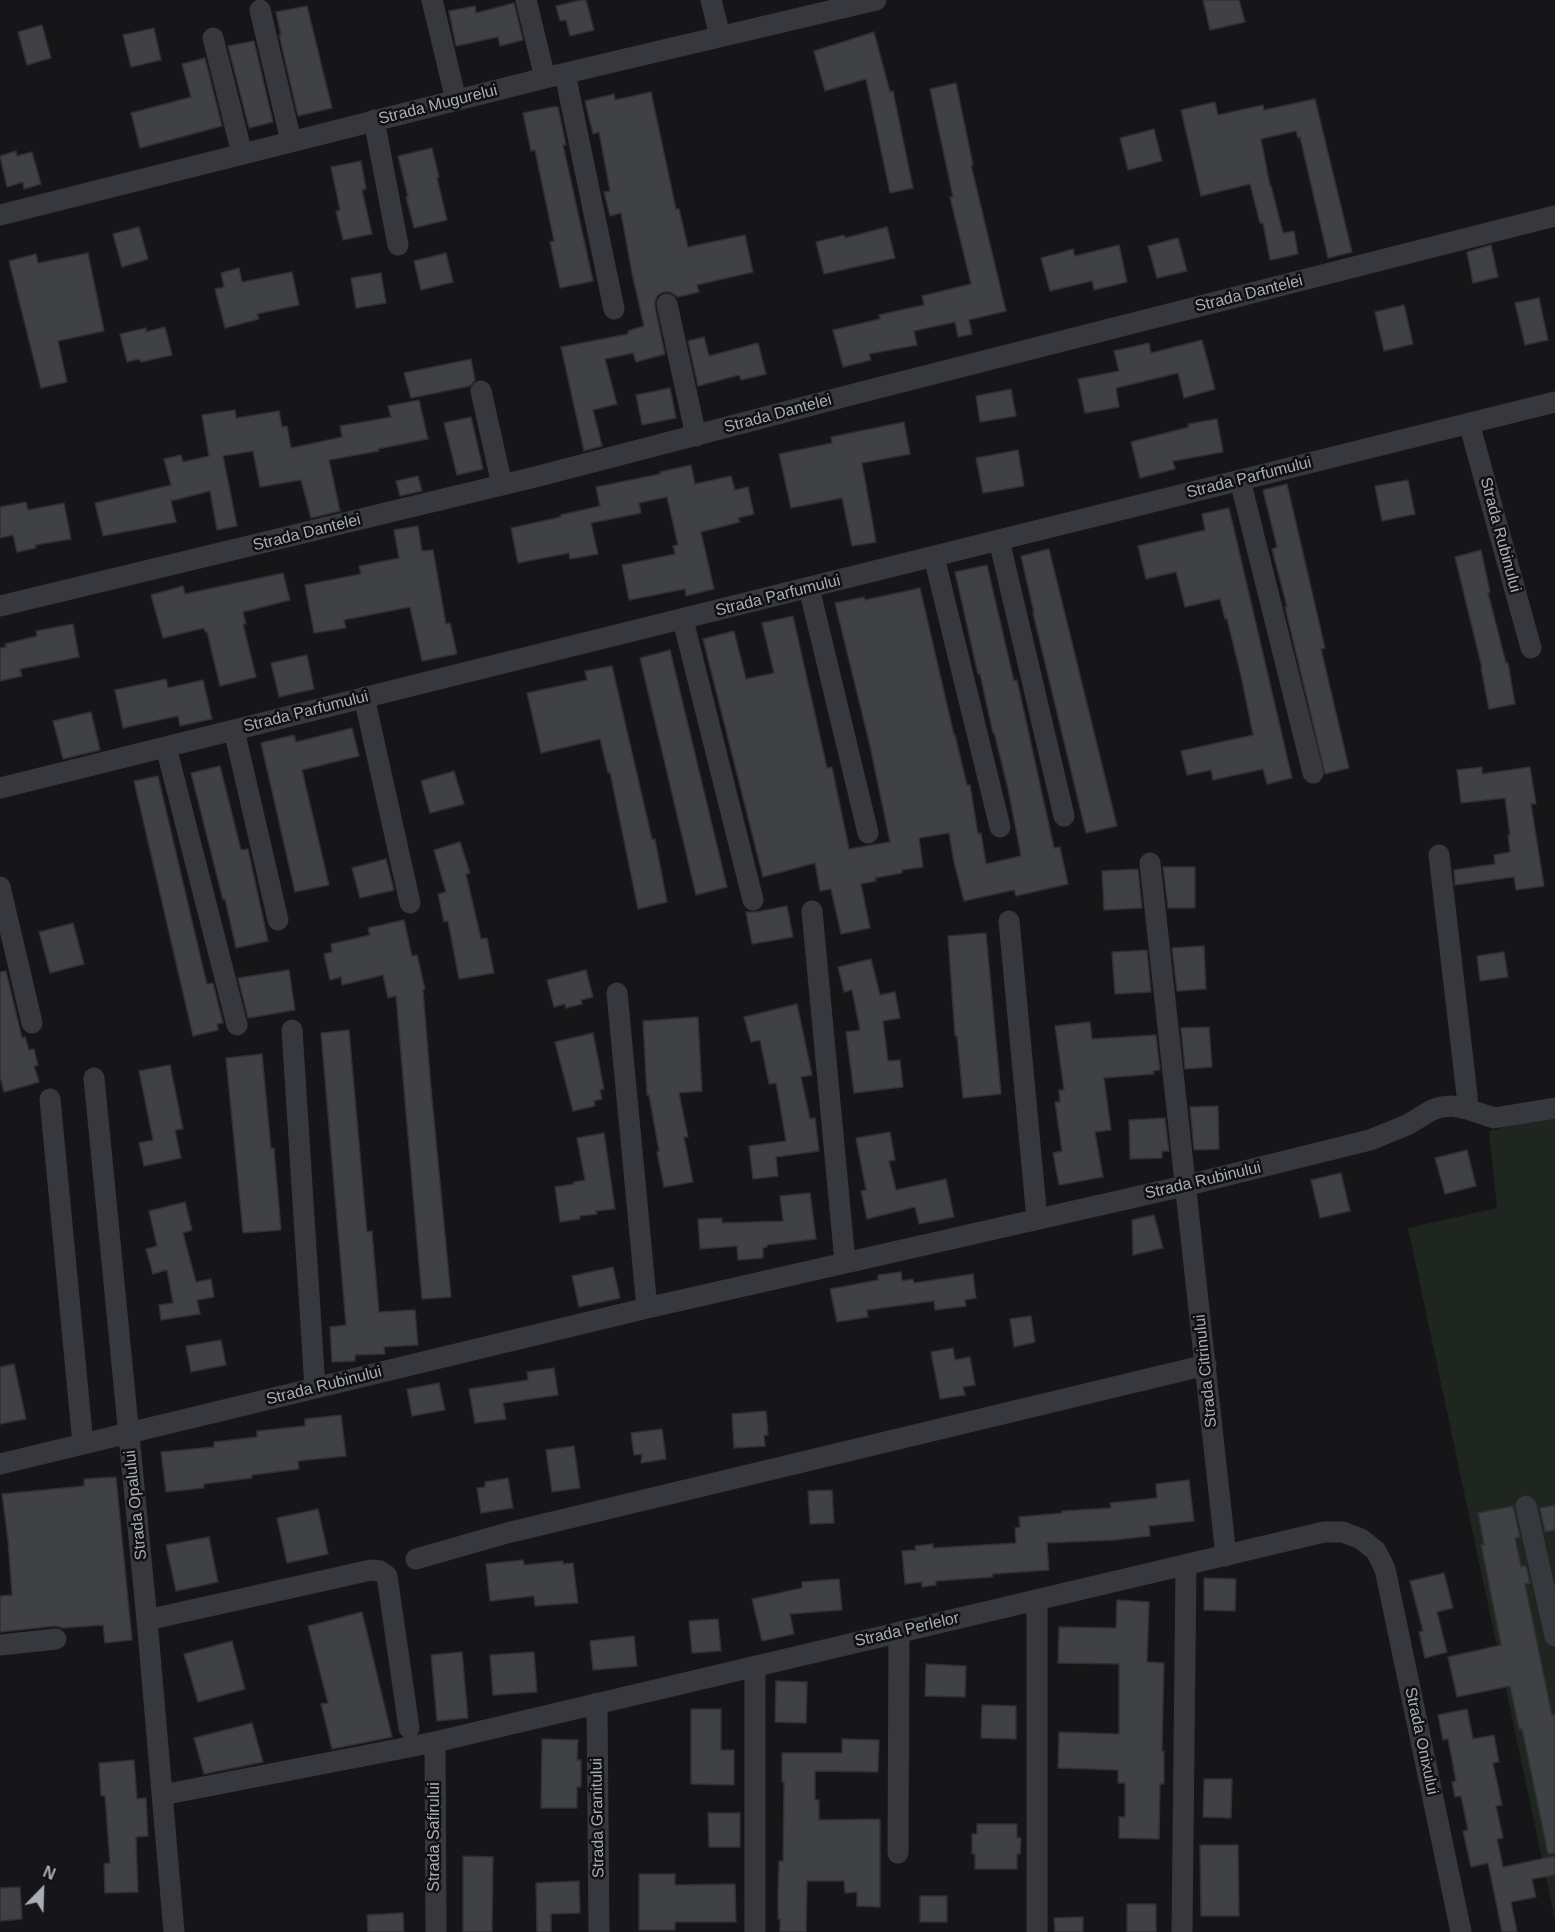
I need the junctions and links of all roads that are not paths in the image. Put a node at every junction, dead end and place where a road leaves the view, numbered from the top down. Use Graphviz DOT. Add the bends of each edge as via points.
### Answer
graph roads {
  1 [pos="432,0"];
  2 [pos="526,0"];
  3 [pos="711,0"];
  4 [pos="876,0"];
  5 [pos="260,10"];
  6 [pos="720,36"];
  7 [pos="213,38"];
  8 [pos="555,76"];
  9 [pos="456,100"];
  10 [pos="374,120"];
  11 [pos="291,141"];
  12 [pos="242,154"];
  13 [pos="0,215"];
  14 [pos="1555,216"];
  15 [pos="398,245"];
  16 [pos="667,304"];
  17 [pos="614,309"];
  18 [pos="482,391"];
  19 [pos="1555,402"];
  20 [pos="1469,423"];
  21 [pos="696,436"];
  22 [pos="1240,480"];
  23 [pos="502,485"];
  24 [pos="999,540"];
  25 [pos="934,556"];
  26 [pos="809,588"];
  27 [pos="0,606"];
  28 [pos="682,620"];
  29 [pos="1531,648"];
  30 [pos="364,698"];
  31 [pos="234,730"];
  32 [pos="166,747"];
  33 [pos="1313,773"];
  34 [pos="0,788"];
  35 [pos="1064,816"];
  36 [pos="1000,827"];
  37 [pos="868,833"];
  38 [pos="1438,855"];
  39 [pos="1150,863"];
  40 [pos="0,887"];
  41 [pos="753,900"];
  42 [pos="410,903"];
  43 [pos="812,911"];
  44 [pos="278,920"];
  45 [pos="1009,921"];
  46 [pos="617,993"];
  47 [pos="32,1023"];
  48 [pos="237,1025"];
  49 [pos="292,1030"];
  50 [pos="94,1078"];
  51 [pos="50,1099"];
  52 [pos="1555,1108"];
  53 [pos="1467,1109"];
  54 [pos="1184,1186"];
  55 [pos="1037,1219"];
  56 [pos="845,1262"];
  57 [pos="647,1308"];
  58 [pos="1206,1365"];
  59 [pos="315,1388"];
  60 [pos="129,1433"];
  61 [pos="83,1444"];
  62 [pos="0,1464"];
  63 [pos="1526,1506"];
  64 [pos="1377,1551"];
  65 [pos="1226,1556"];
  66 [pos="416,1558"];
  67 [pos="1186,1565"];
  68 [pos="1037,1599"];
  69 [pos="147,1620"];
  70 [pos="899,1632"];
  71 [pos="1555,1636"];
  72 [pos="56,1639"];
  73 [pos="0,1645"];
  74 [pos="755,1666"];
  75 [pos="597,1703"];
  76 [pos="409,1728"];
  77 [pos="435,1742"];
  78 [pos="162,1795"];
  79 [pos="898,1853"];
  80 [pos="174,1932"];
  81 [pos="436,1932"];
  82 [pos="599,1932"];
  83 [pos="755,1932"];
  84 [pos="1036,1932"];
  85 [pos="1182,1932"];
  86 [pos="1461,1932"];
  1 -- 9 [label="street"];
  2 -- 8 [label="street"];
  3 -- 6 [label="street"];
  4 -- 6 [label="street, Strada Mugurelui"];
  5 -- 11 [label="street"];
  6 -- 8 [label="street, Strada Mugurelui"];
  7 -- 12 [label="street"];
  8 -- 9 [label="street, Strada Mugurelui"];
  8 -- 17 [label="street"];
  9 -- 10 [label="street, Strada Mugurelui"];
  10 -- 11 [label="street, Strada Mugurelui"];
  10 -- 15 [label="street"];
  11 -- 12 [label="street, Strada Mugurelui"];
  12 -- 13 [label="street, Strada Mugurelui"];
  14 -- 21 [label="street, Strada Dantelei"];
  16 -- 21 [label="street"];
  18 -- 23 [label="street"];
  19 -- 20 [label="street, Strada Parfumului"];
  20 -- 22 [label="street, Strada Parfumului"];
  20 -- 29 [label="street, Strada Rubinului"];
  21 -- 23 [label="street, Strada Dantelei"];
  22 -- 24 [label="street, Strada Parfumului"];
  22 -- 33 [label="street"];
  23 -- 27 [label="street, Strada Dantelei"];
  24 -- 25 [label="street, Strada Parfumului"];
  24 -- 35 [label="street"];
  25 -- 26 [label="street, Strada Parfumului"];
  25 -- 36 [label="street"];
  26 -- 28 [label="street, Strada Parfumului"];
  26 -- 37 [label="street"];
  28 -- 30 [label="street, Strada Parfumului"];
  28 -- 41 [label="street"];
  30 -- 31 [label="street, Strada Parfumului"];
  30 -- 42 [label="street"];
  31 -- 32 [label="street, Strada Parfumului"];
  31 -- 44 [label="street"];
  32 -- 34 [label="street, Strada Parfumului"];
  32 -- 48 [label="street"];
  38 -- 53 [label="street"];
  39 -- 54 [label="street, Strada Citrinului"];
  40 -- 47 [label="street"];
  43 -- 56 [label="street"];
  45 -- 55 [label="street"];
  46 -- 57 [label="street"];
  49 -- 59 [label="street"];
  50 -- 60 [label="street, Strada Opalului"];
  51 -- 61 [label="street"];
  52 -- 53 [label="street, Strada Rubinului" via="1494,1118"];
  53 -- 54 [label="street, Strada Rubinului" via="1441,1107 1370,1140"];
  54 -- 55 [label="street, Strada Rubinului"];
  54 -- 58 [label="street, Strada Citrinului"];
  55 -- 56 [label="street, Strada Rubinului"];
  56 -- 57 [label="street, Strada Rubinului"];
  57 -- 59 [label="street, Strada Rubinului"];
  58 -- 65 [label="street, Strada Citrinului"];
  58 -- 66 [label="street"];
  59 -- 60 [label="street, Strada Rubinului"];
  60 -- 61 [label="street, Strada Rubinului"];
  60 -- 69 [label="street, Strada Opalului"];
  61 -- 62 [label="street, Strada Rubinului"];
  63 -- 71 [label="street"];
  64 -- 65 [label="street, Strada Perlelor" via="1343,1532 1324,1532"];
  64 -- 86 [label="street, Strada Onixului" via="1385,1569"];
  65 -- 67 [label="street, Strada Perlelor"];
  67 -- 68 [label="street, Strada Perlelor"];
  67 -- 85 [label="street"];
  68 -- 70 [label="street, Strada Perlelor"];
  68 -- 84 [label="street"];
  69 -- 76 [label="street" via="380,1571 387,1576"];
  69 -- 78 [label="street, Strada Opalului"];
  70 -- 74 [label="street, Strada Perlelor"];
  70 -- 79 [label="street"];
  72 -- 73 [label="street"];
  74 -- 75 [label="street, Strada Perlelor"];
  74 -- 83 [label="street"];
  75 -- 77 [label="street, Strada Perlelor"];
  75 -- 82 [label="street, Strada Granitului"];
  77 -- 78 [label="street, Strada Perlelor"];
  77 -- 81 [label="street, Strada Safirului"];
  78 -- 80 [label="street, Strada Opalului"];
}
